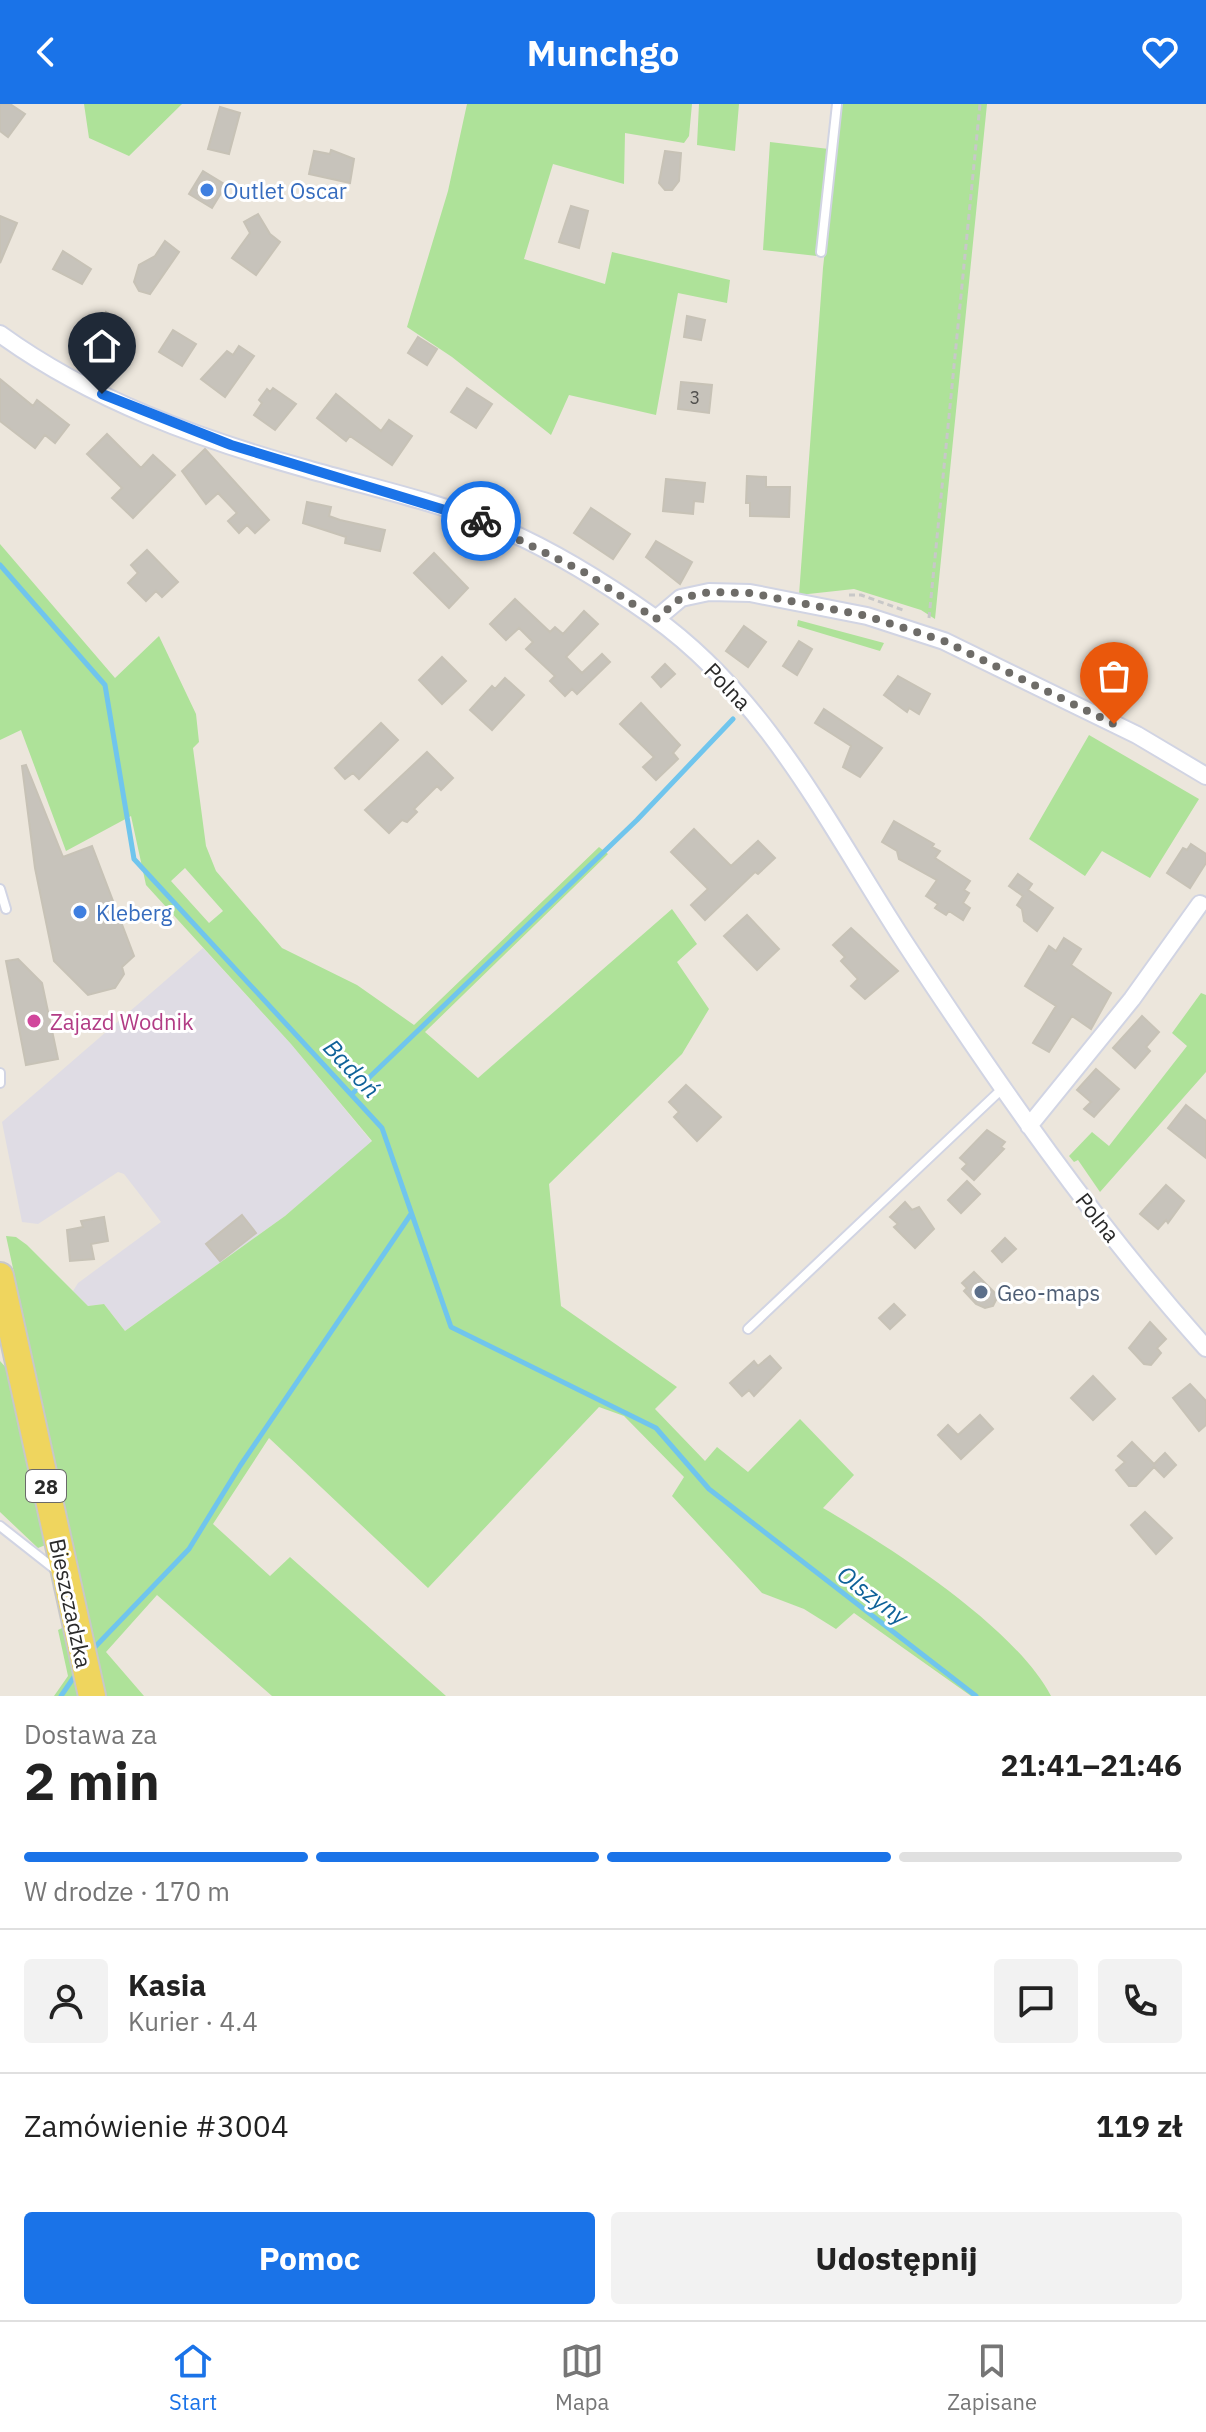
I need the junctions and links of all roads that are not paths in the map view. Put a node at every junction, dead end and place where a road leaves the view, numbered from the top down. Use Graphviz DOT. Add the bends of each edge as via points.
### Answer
graph roads {
  1 [pos="837,104"];
  2 [pos="821,252"];
  3 [pos="0,334"];
  4 [pos="656,619"];
  5 [pos="1206,776"];
  6 [pos="0,889"];
  7 [pos="1200,904"];
  8 [pos="6,909"];
  9 [pos="0,1073"];
  10 [pos="0,1083"];
  11 [pos="1003,1088"];
  12 [pos="1029,1126"];
  13 [pos="0,1276"];
  14 [pos="748,1329"];
  15 [pos="1206,1348"];
  16 [pos="0,1526"];
  17 [pos="66,1578"];
  18 [pos="92,1696"];
  1 -- 2 [label="lane"];
  3 -- 4 [label="street, Polna" via="38,362 154,418 499,528 584,572"];
  4 -- 5 [label="street" via="681,598 709,592 750,593 867,616 927,634 1095,714"];
  4 -- 11 [label="street, Polna" via="703,659 785,751"];
  6 -- 8 [label="lane"];
  7 -- 12 [label="street" via="1132,999"];
  9 -- 10 [label="lane"];
  11 -- 12 [label="street, Polna"];
  11 -- 14 [label="lane"];
  12 -- 15 [label="street, Polna"];
  13 -- 17 [label="main road, Bieszczadzka / 28"];
  16 -- 17 [label="lane"];
  17 -- 18 [label="main road, Bieszczadzka / 28"];
}
